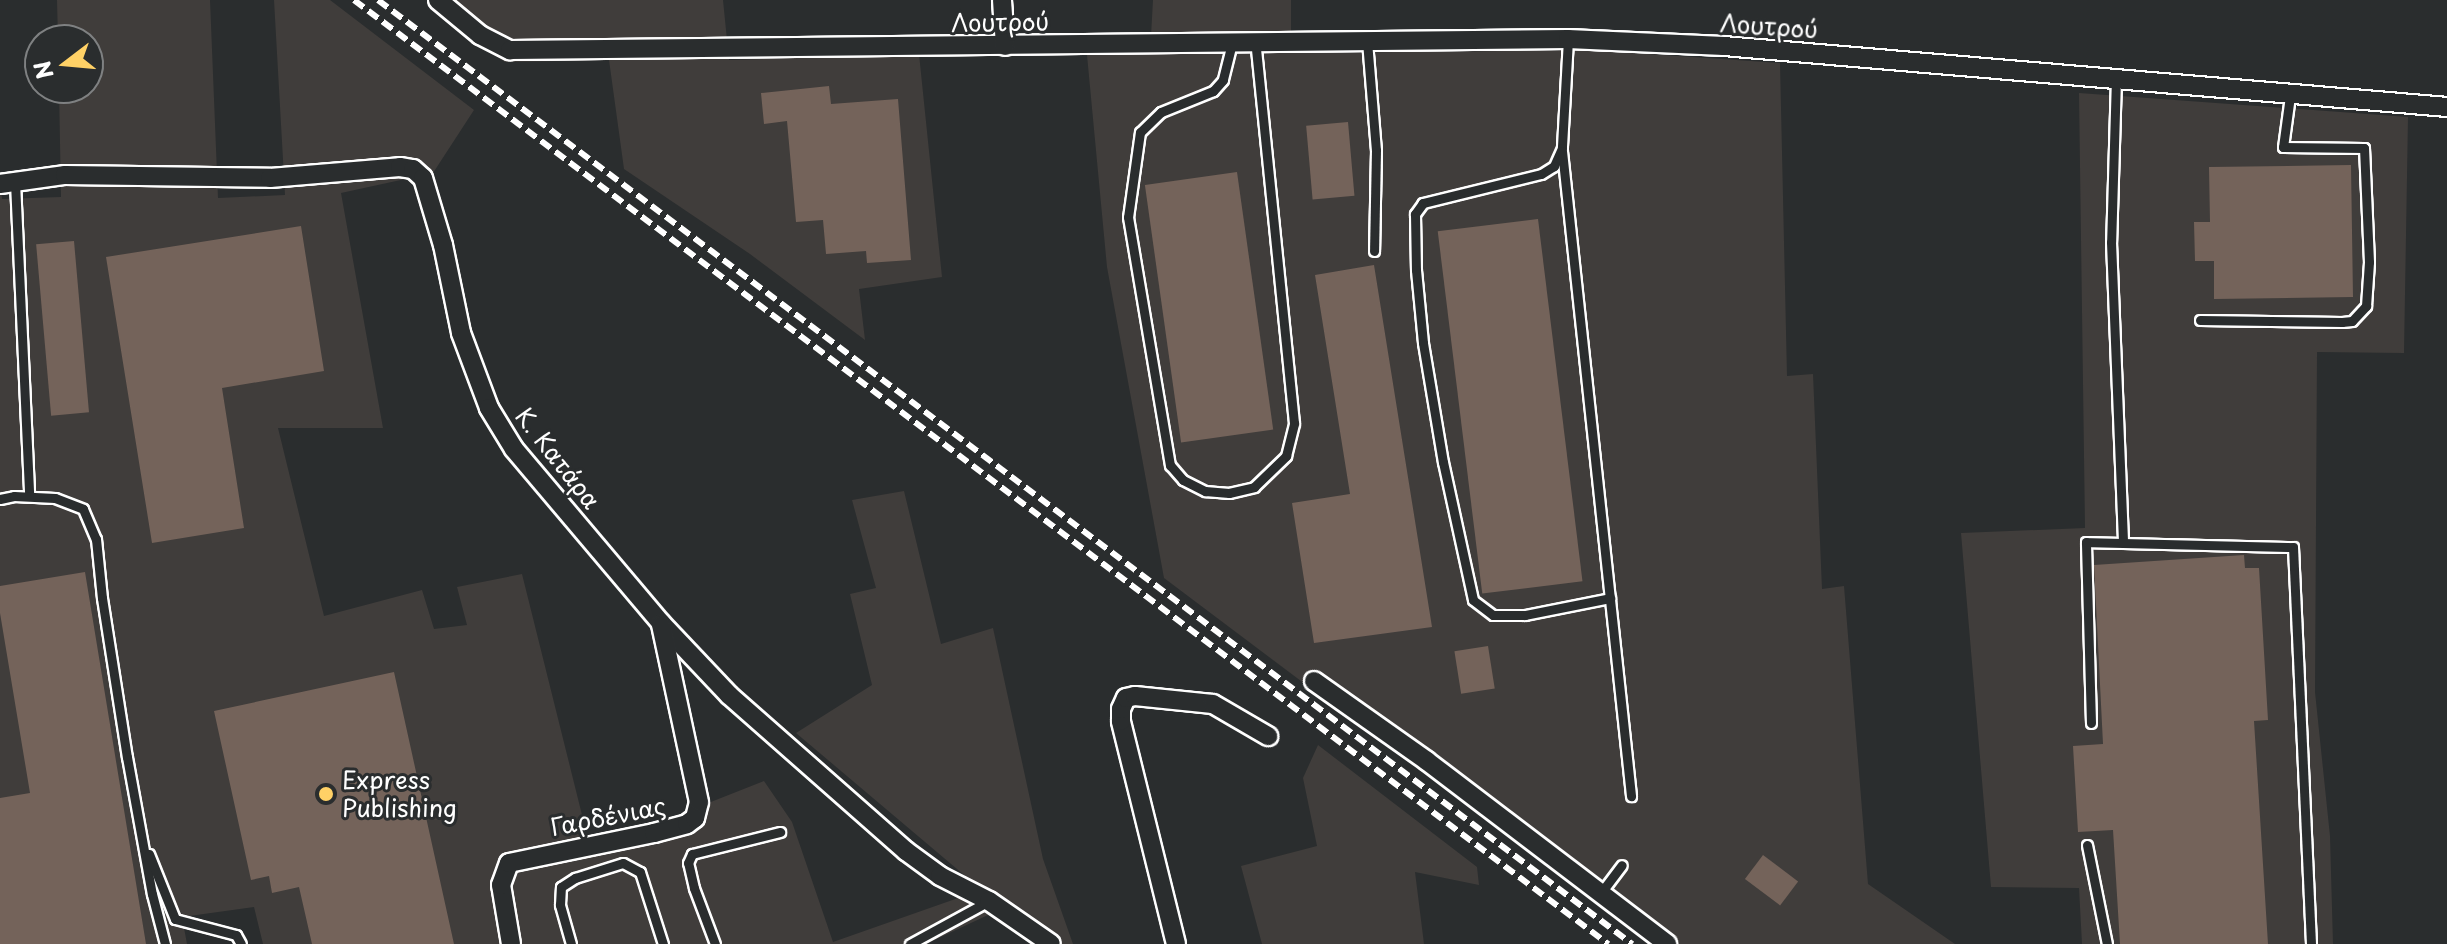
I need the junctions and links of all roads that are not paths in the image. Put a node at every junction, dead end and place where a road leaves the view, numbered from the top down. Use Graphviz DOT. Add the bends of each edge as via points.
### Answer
graph roads {
  1 [pos="438,0"];
  2 [pos="1002,0"];
  3 [pos="459,8"];
  4 [pos="1568,39"];
  5 [pos="1367,41"];
  6 [pos="1255,42"];
  7 [pos="1232,43"];
  8 [pos="1005,46"];
  9 [pos="2116,78"];
  10 [pos="2290,96"];
  11 [pos="2447,107"];
  12 [pos="1562,148"];
  13 [pos="7,183"];
  14 [pos="1374,251"];
  15 [pos="2200,320"];
  16 [pos="29,496"];
  17 [pos="0,499"];
  18 [pos="2123,543"];
  19 [pos="1610,598"];
  20 [pos="661,623"];
  21 [pos="1314,681"];
  22 [pos="2091,723"];
  23 [pos="1268,736"];
  24 [pos="1631,796"];
  25 [pos="141,831"];
  26 [pos="780,832"];
  27 [pos="2087,845"];
  28 [pos="1622,865"];
  29 [pos="1600,894"];
  30 [pos="989,901"];
  31 [pos="165,944"];
  32 [pos="241,944"];
  33 [pos="511,944"];
  34 [pos="571,944"];
  35 [pos="663,944"];
  36 [pos="715,944"];
  37 [pos="910,944"];
  38 [pos="1051,944"];
  39 [pos="1176,944"];
  40 [pos="1667,944"];
  41 [pos="2107,944"];
  42 [pos="2311,944"];
  1 -- 3 [label="street"];
  2 -- 8 [label="street"];
  3 -- 8 [label="street, Λουτρού" via="480,35 510,50"];
  4 -- 5 [label="street, Λουτρού"];
  4 -- 9 [label="street, Λουτρού" via="1724,46"];
  4 -- 12 [label="lane"];
  5 -- 6 [label="street, Λουτρού"];
  5 -- 14 [label="lane" via="1376,150"];
  6 -- 7 [label="street, Λουτρού"];
  6 -- 7 [label="lane" via="1294,423 1286,456 1254,487 1229,493 1205,491 1183,480 1170,465 1128,217 1140,132 1161,112 1213,91 1223,80"];
  7 -- 8 [label="street, Λουτρού"];
  9 -- 10 [label="street, Λουτρού"];
  9 -- 18 [label="lane" via="2111,242"];
  10 -- 11 [label="street, Λουτρού"];
  10 -- 15 [label="lane" via="2283,147 2364,148 2366,306 2360,315 2342,322"];
  12 -- 19 [label="lane"];
  12 -- 19 [label="lane" via="1554,166 1541,174 1423,203 1415,214 1423,343 1473,600 1493,615 1525,615"];
  13 -- 16 [label="lane"];
  13 -- 20 [label="street, Κ. Κατάρα" via="65,175 270,178 413,169 423,178 461,333 489,408 514,449"];
  16 -- 17 [label="lane"];
  16 -- 25 [label="lane" via="55,498 83,509 96,539"];
  18 -- 22 [label="lane" via="2086,542"];
  18 -- 42 [label="lane" via="2293,547"];
  19 -- 24 [label="lane"];
  20 -- 30 [label="street, Κ. Κατάρα" via="729,695 879,828 940,876"];
  20 -- 33 [label="street, Γαρδένιας" via="699,802 695,818 654,833 509,863 501,885"];
  21 -- 29 [label="street"];
  23 -- 39 [label="street" via="1213,704 1159,696 1126,698 1121,721"];
  25 -- 31 [label="lane"];
  25 -- 32 [label="lane" via="175,919 236,935"];
  26 -- 36 [label="lane" via="692,854 688,863 694,888"];
  27 -- 41 [label="lane"];
  28 -- 29 [label="lane"];
  29 -- 40 [label="street"];
  30 -- 37 [label="lane"];
  30 -- 38 [label="street, Κ. Κατάρα"];
  34 -- 35 [label="lane" via="560,905 561,887 623,863 640,872"];
}
